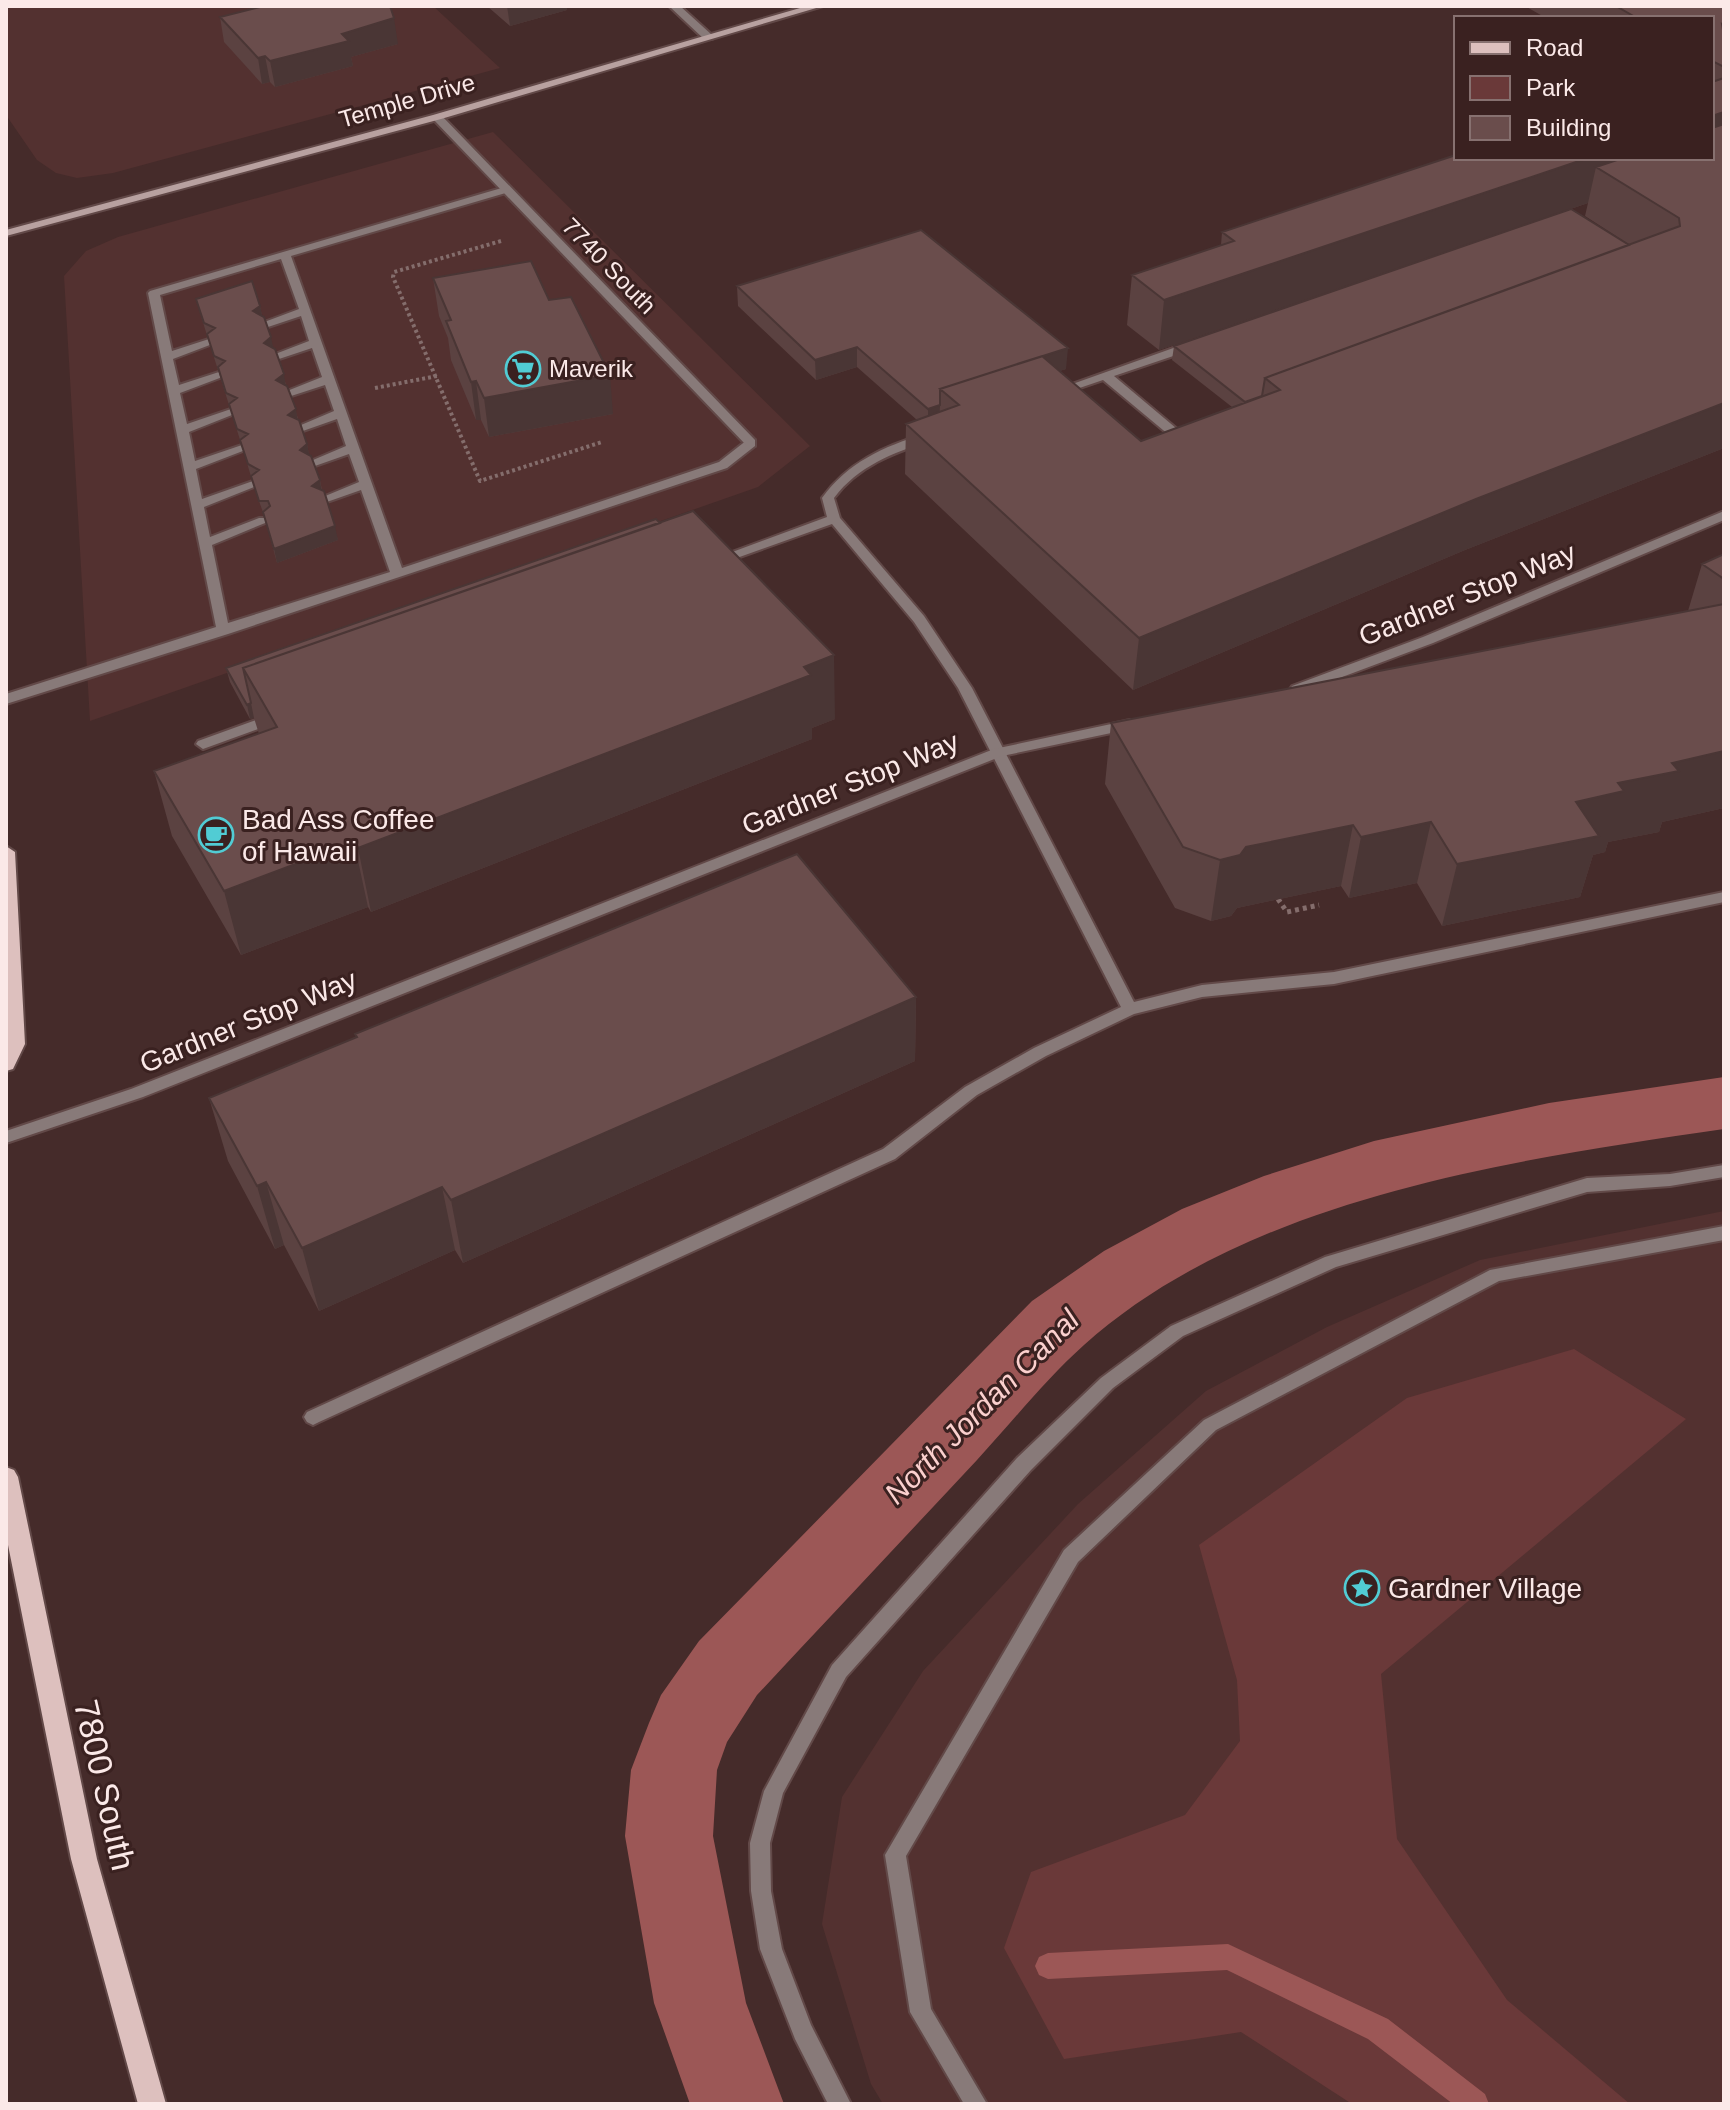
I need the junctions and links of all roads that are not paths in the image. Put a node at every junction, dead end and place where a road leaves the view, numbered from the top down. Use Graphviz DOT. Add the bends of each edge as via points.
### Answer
graph roads {
  1 [pos="674,6"];
  2 [pos="818,6"];
  3 [pos="708,37"];
  4 [pos="437,117"];
  5 [pos="505,190"];
  6 [pos="6,233"];
  7 [pos="285,254"];
  8 [pos="305,311"];
  9 [pos="265,324"];
  10 [pos="1210,339"];
  11 [pos="317,342"];
  12 [pos="209,343"];
  13 [pos="276,356"];
  14 [pos="167,357"];
  15 [pos="1105,375"];
  16 [pos="219,376"];
  17 [pos="329,379"];
  18 [pos="174,391"];
  19 [pos="288,393"];
  20 [pos="1045,396"];
  21 [pos="231,413"];
  22 [pos="341,413"];
  23 [pos="300,428"];
  24 [pos="182,430"];
  25 [pos="941,433"];
  26 [pos="1204,440"];
  27 [pos="353,448"];
  28 [pos="242,449"];
  29 [pos="312,463"];
  30 [pos="190,467"];
  31 [pos="366,484"];
  32 [pos="253,485"];
  33 [pos="324,499"];
  34 [pos="198,505"];
  35 [pos="1724,515"];
  36 [pos="834,519"];
  37 [pos="264,521"];
  38 [pos="206,543"];
  39 [pos="695,568"];
  40 [pos="397,574"];
  41 [pos="223,631"];
  42 [pos="1287,692"];
  43 [pos="6,699"];
  44 [pos="293,712"];
  45 [pos="1143,723"];
  46 [pos="203,744"];
  47 [pos="999,752"];
  48 [pos="6,852"];
  49 [pos="1724,897"];
  50 [pos="1130,1009"];
  51 [pos="6,1064"];
  52 [pos="6,1137"];
  53 [pos="1724,1171"];
  54 [pos="1724,1233"];
  55 [pos="313,1417"];
  56 [pos="6,1477"];
  57 [pos="152,2104"];
  58 [pos="840,2104"];
  59 [pos="976,2104"];
  1 -- 3 [label="street"];
  2 -- 3 [label="street, Temple Drive"];
  3 -- 4 [label="street, Temple Drive"];
  4 -- 5 [label="street, 7740 South"];
  4 -- 6 [label="street, Temple Drive"];
  5 -- 7 [label="street"];
  5 -- 40 [label="street, 7740 South" via="751,443 723,465"];
  7 -- 8 [label="street"];
  7 -- 14 [label="street" via="154,293"];
  8 -- 9 [label="street"];
  8 -- 11 [label="street"];
  10 -- 15 [label="street"];
  11 -- 13 [label="street"];
  11 -- 17 [label="street"];
  12 -- 14 [label="street"];
  14 -- 18 [label="street"];
  15 -- 20 [label="street"];
  15 -- 26 [label="street" via="1189,446"];
  16 -- 18 [label="street"];
  17 -- 19 [label="street"];
  17 -- 22 [label="street"];
  18 -- 24 [label="street"];
  21 -- 24 [label="street"];
  22 -- 23 [label="street"];
  22 -- 27 [label="street"];
  24 -- 30 [label="street"];
  25 -- 36 [label="street" via="845,476 828,498"];
  27 -- 29 [label="street"];
  27 -- 31 [label="street"];
  28 -- 30 [label="street"];
  30 -- 34 [label="street"];
  31 -- 33 [label="street"];
  31 -- 40 [label="street"];
  32 -- 34 [label="street"];
  34 -- 38 [label="street"];
  35 -- 42 [label="street, Gardner Stop Way" via="1428,640"];
  36 -- 39 [label="street"];
  36 -- 47 [label="street" via="919,619"];
  37 -- 38 [label="street"];
  38 -- 41 [label="street"];
  40 -- 41 [label="street"];
  41 -- 43 [label="street"];
  44 -- 46 [label="street"];
  45 -- 47 [label="street, Gardner Stop Way"];
  47 -- 50 [label="street"];
  47 -- 52 [label="street, Gardner Stop Way" via="137,1093"];
  48 -- 51 [label="main road" via="15,1044"];
  49 -- 50 [label="street" via="1334,978 1202,991"];
  50 -- 55 [label="street" via="971,1091 889,1154"];
  53 -- 58 [label="street" via="1587,1185 1331,1262 1177,1331 1107,1383 1024,1464 839,1671 774,1791 760,1843 771,1949 803,2031"];
  54 -- 59 [label="street" via="1496,1275 1210,1425 1071,1556 895,1855 921,2012"];
  56 -- 57 [label="main road, 7800 South" via="84,1859"];
}
